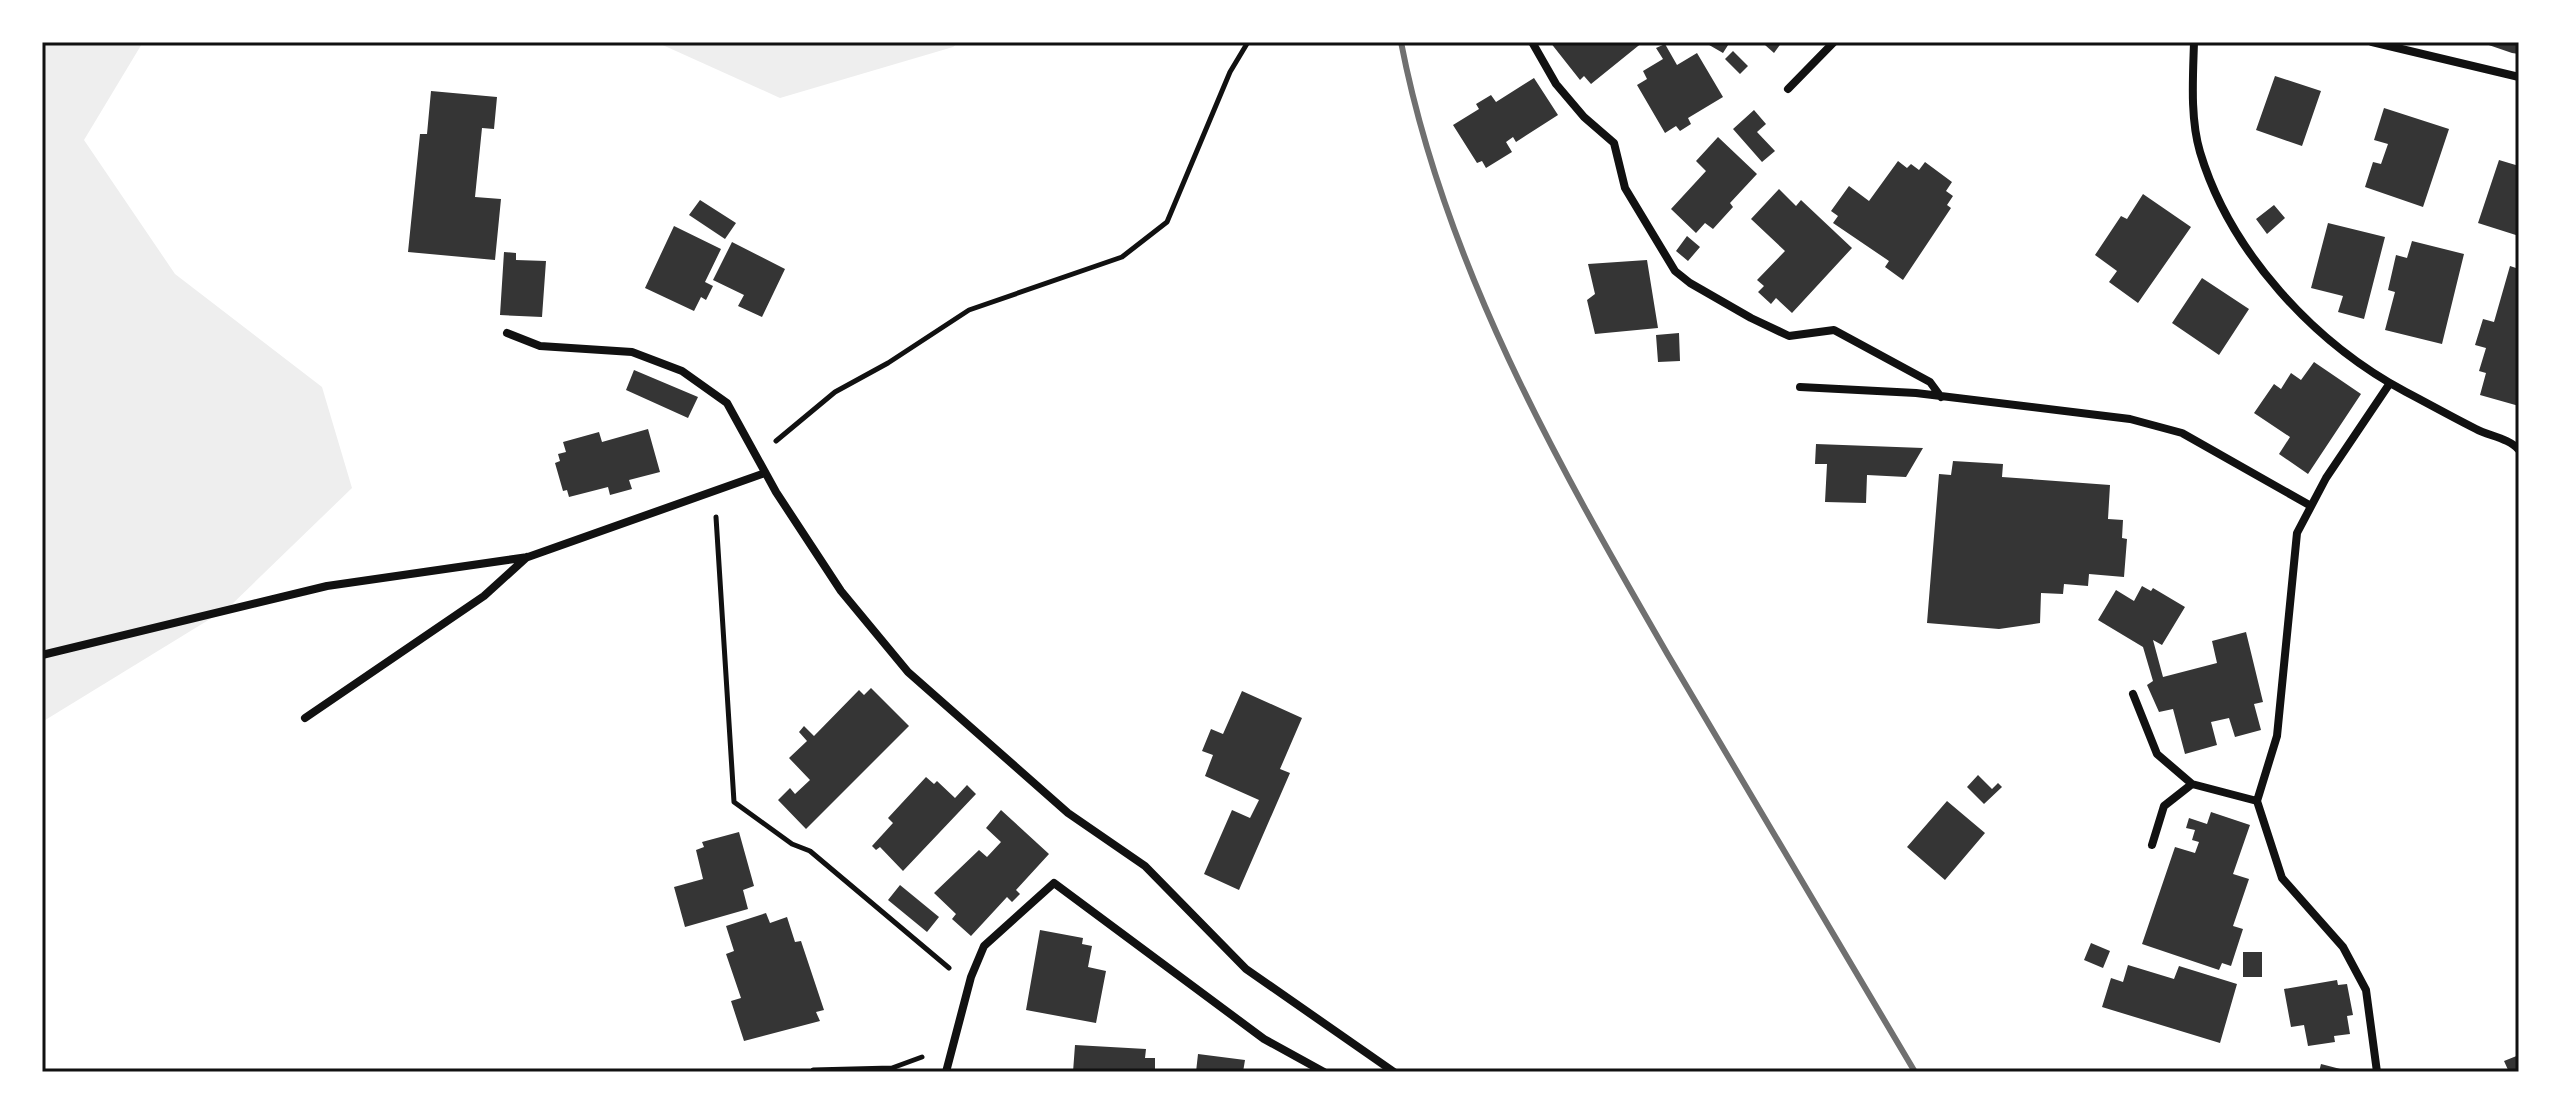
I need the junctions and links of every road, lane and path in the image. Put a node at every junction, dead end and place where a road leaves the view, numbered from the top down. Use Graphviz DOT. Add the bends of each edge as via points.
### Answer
graph roads {
  1 [pos="1248,42"];
  2 [pos="1532,42"];
  3 [pos="1834,42"];
  4 [pos="2194,42"];
  5 [pos="2372,42"];
  6 [pos="2519,77"];
  7 [pos="1788,89"];
  8 [pos="507,333"];
  9 [pos="2390,383"];
  10 [pos="1800,387"];
  11 [pos="1941,397"];
  12 [pos="2517,446"];
  13 [pos="765,473"];
  14 [pos="714,492"];
  15 [pos="2311,506"];
  16 [pos="528,557"];
  17 [pos="42,655"];
  18 [pos="2133,694"];
  19 [pos="305,718"];
  20 [pos="2192,784"];
  21 [pos="2257,801"];
  22 [pos="2152,845"];
  23 [pos="971,977"];
  24 [pos="953,1047"];
  25 [pos="813,1070"];
  26 [pos="946,1072"];
  27 [pos="1324,1072"];
  28 [pos="1394,1072"];
  29 [pos="2377,1072"];
  1 -- 13 [label="path" via="1230,72 1167,222 1122,257 969,310 835,392 776,440"];
  2 -- 11 [label="street" via="1556,84 1614,143 1625,188 1675,271 1789,336 1834,330 1930,382"];
  3 -- 7 [label="street"];
  4 -- 9 [label="street" via="2199,149 2221,207 2254,262 2299,310"];
  5 -- 6 [label="street"];
  8 -- 13 [label="street" via="540,346 632,352 682,371 727,403"];
  9 -- 12 [label="street"];
  9 -- 15 [label="street"];
  10 -- 11 [label="street"];
  11 -- 15 [label="street" via="2130,419 2182,433"];
  13 -- 14 [label="street"];
  13 -- 28 [label="street" via="841,591 908,672 1068,813 1145,866 1246,969"];
  14 -- 16 [label="street"];
  14 -- 23 [label="path" via="734,802 810,851 943,966"];
  15 -- 21 [label="street" via="2297,533 2277,736"];
  16 -- 17 [label="street" via="327,586"];
  16 -- 19 [label="street" via="484,596"];
  18 -- 20 [label="street" via="2157,754"];
  20 -- 21 [label="street"];
  20 -- 22 [label="street" via="2164,806"];
  21 -- 29 [label="street" via="2282,878 2343,947 2366,990"];
  23 -- 24 [label="street"];
  23 -- 27 [label="street" via="984,946 1054,883 1264,1039"];
  24 -- 25 [label="path" via="892,1068"];
  24 -- 26 [label="street"];
}
